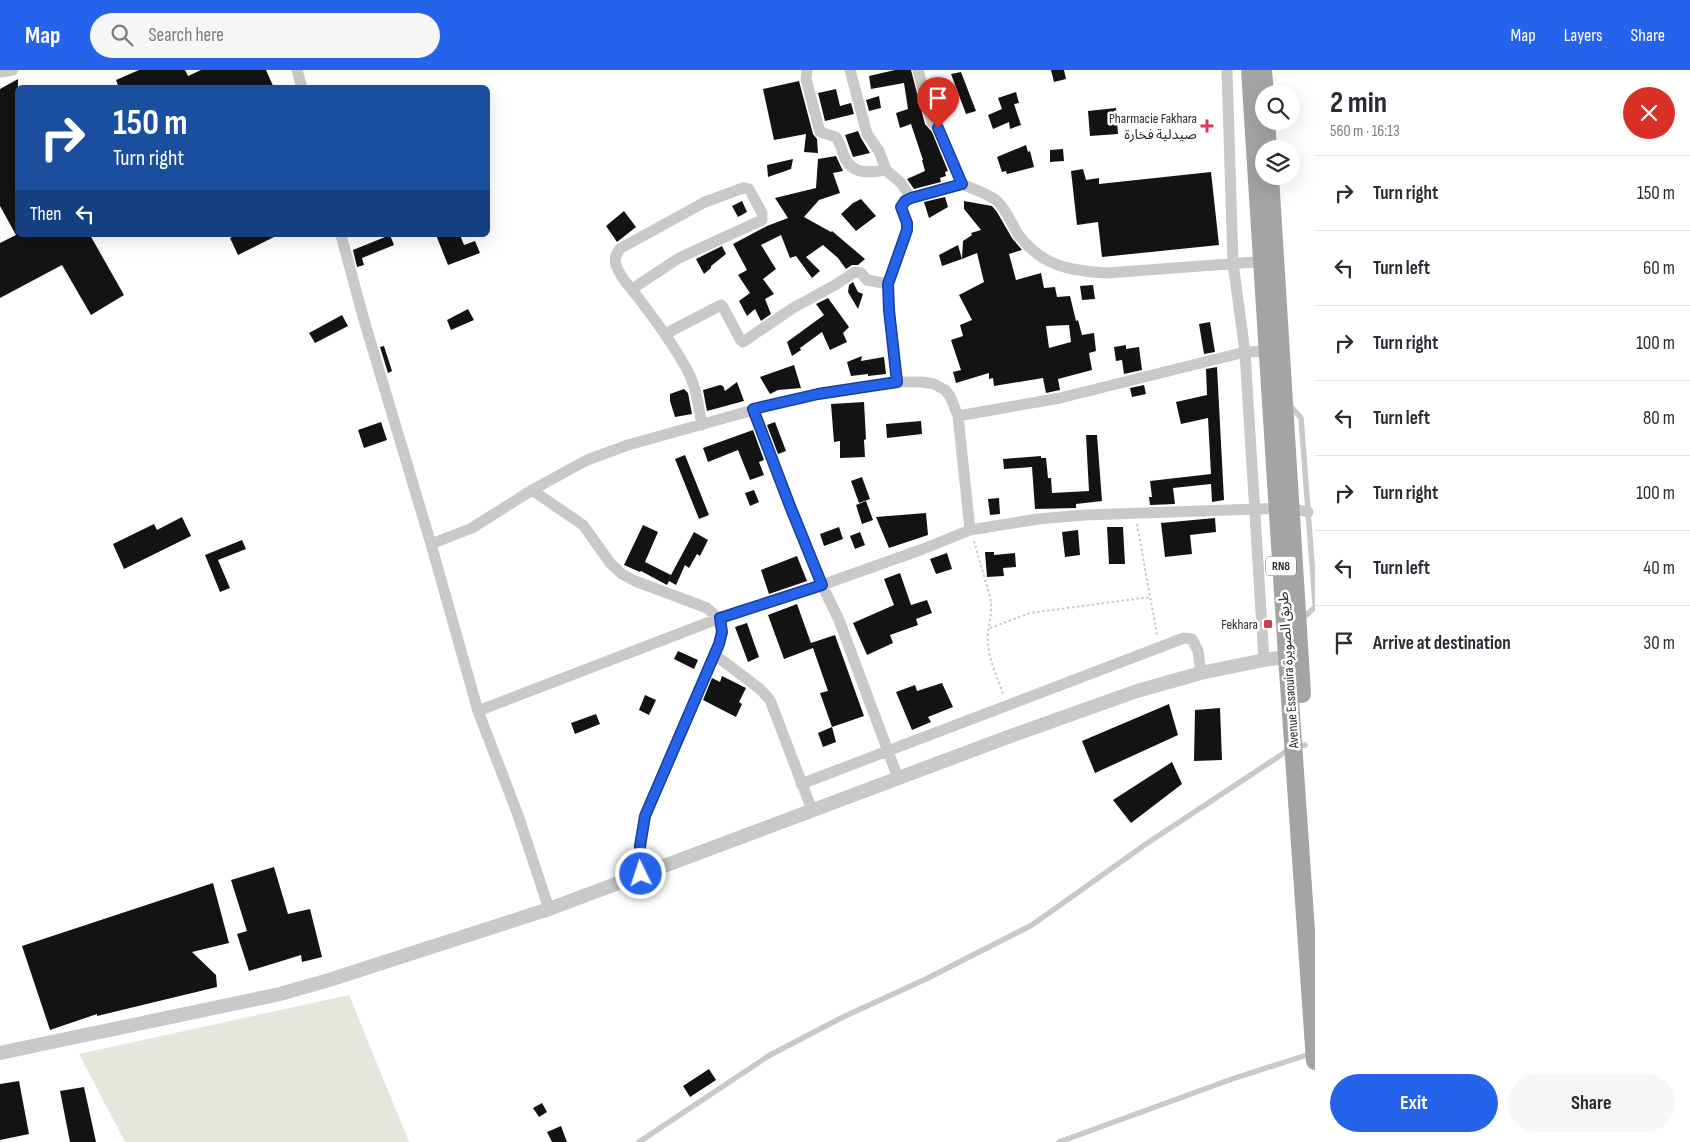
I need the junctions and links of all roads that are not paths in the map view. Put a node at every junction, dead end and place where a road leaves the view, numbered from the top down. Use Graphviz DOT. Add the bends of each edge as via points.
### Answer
graph roads {
  1 [pos="13,70"];
  2 [pos="297,70"];
  3 [pos="807,70"];
  4 [pos="850,70"];
  5 [pos="918,70"];
  6 [pos="1227,70"];
  7 [pos="1250,70"];
  8 [pos="1263,70"];
  9 [pos="0,72"];
  10 [pos="301,85"];
  11 [pos="1264,85"];
  12 [pos="886,170"];
  13 [pos="962,184"];
  14 [pos="1270,185"];
  15 [pos="911,198"];
  16 [pos="343,237"];
  17 [pos="1268,261"];
  18 [pos="1233,263"];
  19 [pos="888,284"];
  20 [pos="632,289"];
  21 [pos="665,334"];
  22 [pos="1274,351"];
  23 [pos="1245,352"];
  24 [pos="897,382"];
  25 [pos="1283,396"];
  26 [pos="753,409"];
  27 [pos="958,416"];
  28 [pos="702,425"];
  29 [pos="532,490"];
  30 [pos="1283,508"];
  31 [pos="1255,509"];
  32 [pos="1308,512"];
  33 [pos="970,530"];
  34 [pos="431,544"];
  35 [pos="822,585"];
  36 [pos="1315,605"];
  37 [pos="720,618"];
  38 [pos="1297,624"];
  39 [pos="715,655"];
  40 [pos="1293,656"];
  41 [pos="1264,660"];
  42 [pos="1200,673"];
  43 [pos="478,711"];
  44 [pos="1299,746"];
  45 [pos="887,751"];
  46 [pos="898,778"];
  47 [pos="801,784"];
  48 [pos="812,810"];
  49 [pos="641,874"];
  50 [pos="1315,889"];
  51 [pos="549,909"];
  52 [pos="0,1053"];
  53 [pos="1315,1053"];
  54 [pos="1315,1061"];
  55 [pos="639,1142"];
  56 [pos="1059,1142"];
  1 -- 9 [label="street"];
  2 -- 10 [label="street"];
  3 -- 12 [label="street" via="806,79 820,132 836,137 854,169 868,172"];
  4 -- 12 [label="street" via="868,134"];
  5 -- 13 [label="street" via="932,122 938,128"];
  6 -- 18 [label="street"];
  7 -- 17 [label="main road, Avenue Essaouira طريق الصويرة / RN8"];
  8 -- 11 [label="main road"];
  12 -- 15 [label="street" via="901,183"];
  13 -- 15 [label="street"];
  13 -- 18 [label="street" via="998,202 1019,235 1038,255 1063,268 1107,273"];
  14 -- 17 [label="main road, Avenue Essaouira طريق الصويرة / RN8"];
  15 -- 19 [label="street" via="901,207 907,230"];
  16 -- 34 [label="street"];
  17 -- 18 [label="street"];
  17 -- 22 [label="main road, Avenue Essaouira طريق الصويرة / RN8"];
  18 -- 23 [label="street"];
  19 -- 21 [label="street" via="867,280 855,272 793,308 744,342 721,305"];
  19 -- 24 [label="street"];
  20 -- 20 [label="street" via="616,263 615,258 621,248 705,202 743,188 749,189 762,213 762,220 678,258"];
  20 -- 21 [label="street"];
  21 -- 28 [label="street" via="691,377"];
  22 -- 23 [label="street"];
  22 -- 25 [label="main road, Avenue Essaouira طريق الصويرة / RN8"];
  22 -- 30 [label="main road, Avenue Essaouira طريق الصويرة / RN8"];
  23 -- 27 [label="street" via="1060,398"];
  23 -- 31 [label="street"];
  24 -- 26 [label="street" via="818,394"];
  24 -- 27 [label="street" via="923,382 945,390"];
  25 -- 30 [label="main road, Avenue Essaouira طريق الصويرة / RN8"];
  25 -- 32 [label="lane" via="1300,418"];
  26 -- 28 [label="street"];
  26 -- 35 [label="street"];
  27 -- 33 [label="street"];
  28 -- 29 [label="street" via="587,460"];
  29 -- 34 [label="street" via="472,528"];
  29 -- 37 [label="street" via="582,524 622,574 707,608"];
  30 -- 31 [label="street"];
  30 -- 32 [label="street"];
  30 -- 38 [label="main road, Avenue Essaouira طريق الصويرة / RN8"];
  30 -- 40 [label="main road, Avenue Essaouira طريق الصويرة / RN8"];
  31 -- 33 [label="street" via="1038,519"];
  31 -- 41 [label="street"];
  32 -- 36 [label="lane"];
  33 -- 35 [label="street"];
  34 -- 43 [label="street"];
  35 -- 37 [label="street"];
  35 -- 45 [label="street" via="839,620"];
  36 -- 38 [label="lane"];
  37 -- 39 [label="street" via="722,638"];
  37 -- 43 [label="street"];
  38 -- 40 [label="main road, Avenue Essaouira طريق الصويرة / RN8"];
  39 -- 47 [label="street" via="770,700"];
  39 -- 49 [label="street" via="645,816 640,846"];
  40 -- 41 [label="street"];
  40 -- 44 [label="main road, Avenue Essaouira طريق الصويرة / RN8"];
  41 -- 42 [label="street"];
  42 -- 45 [label="street" via="1198,651 1192,639 1184,638"];
  42 -- 46 [label="street" via="1091,707"];
  43 -- 51 [label="street" via="518,815"];
  44 -- 50 [label="main road, Avenue Essaouira طريق الصويرة / RN8"];
  44 -- 53 [label="main road, Avenue Essaouira طريق الصويرة / RN8"];
  44 -- 55 [label="lane" via="1146,844 1032,924 770,1055"];
  45 -- 46 [label="street"];
  45 -- 47 [label="street"];
  46 -- 48 [label="street"];
  47 -- 48 [label="street"];
  48 -- 49 [label="street"];
  49 -- 51 [label="street"];
  51 -- 52 [label="street" via="280,994"];
  53 -- 54 [label="main road, Avenue Essaouira طريق الصويرة / RN8"];
  53 -- 56 [label="lane" via="1232,1079"];
}
